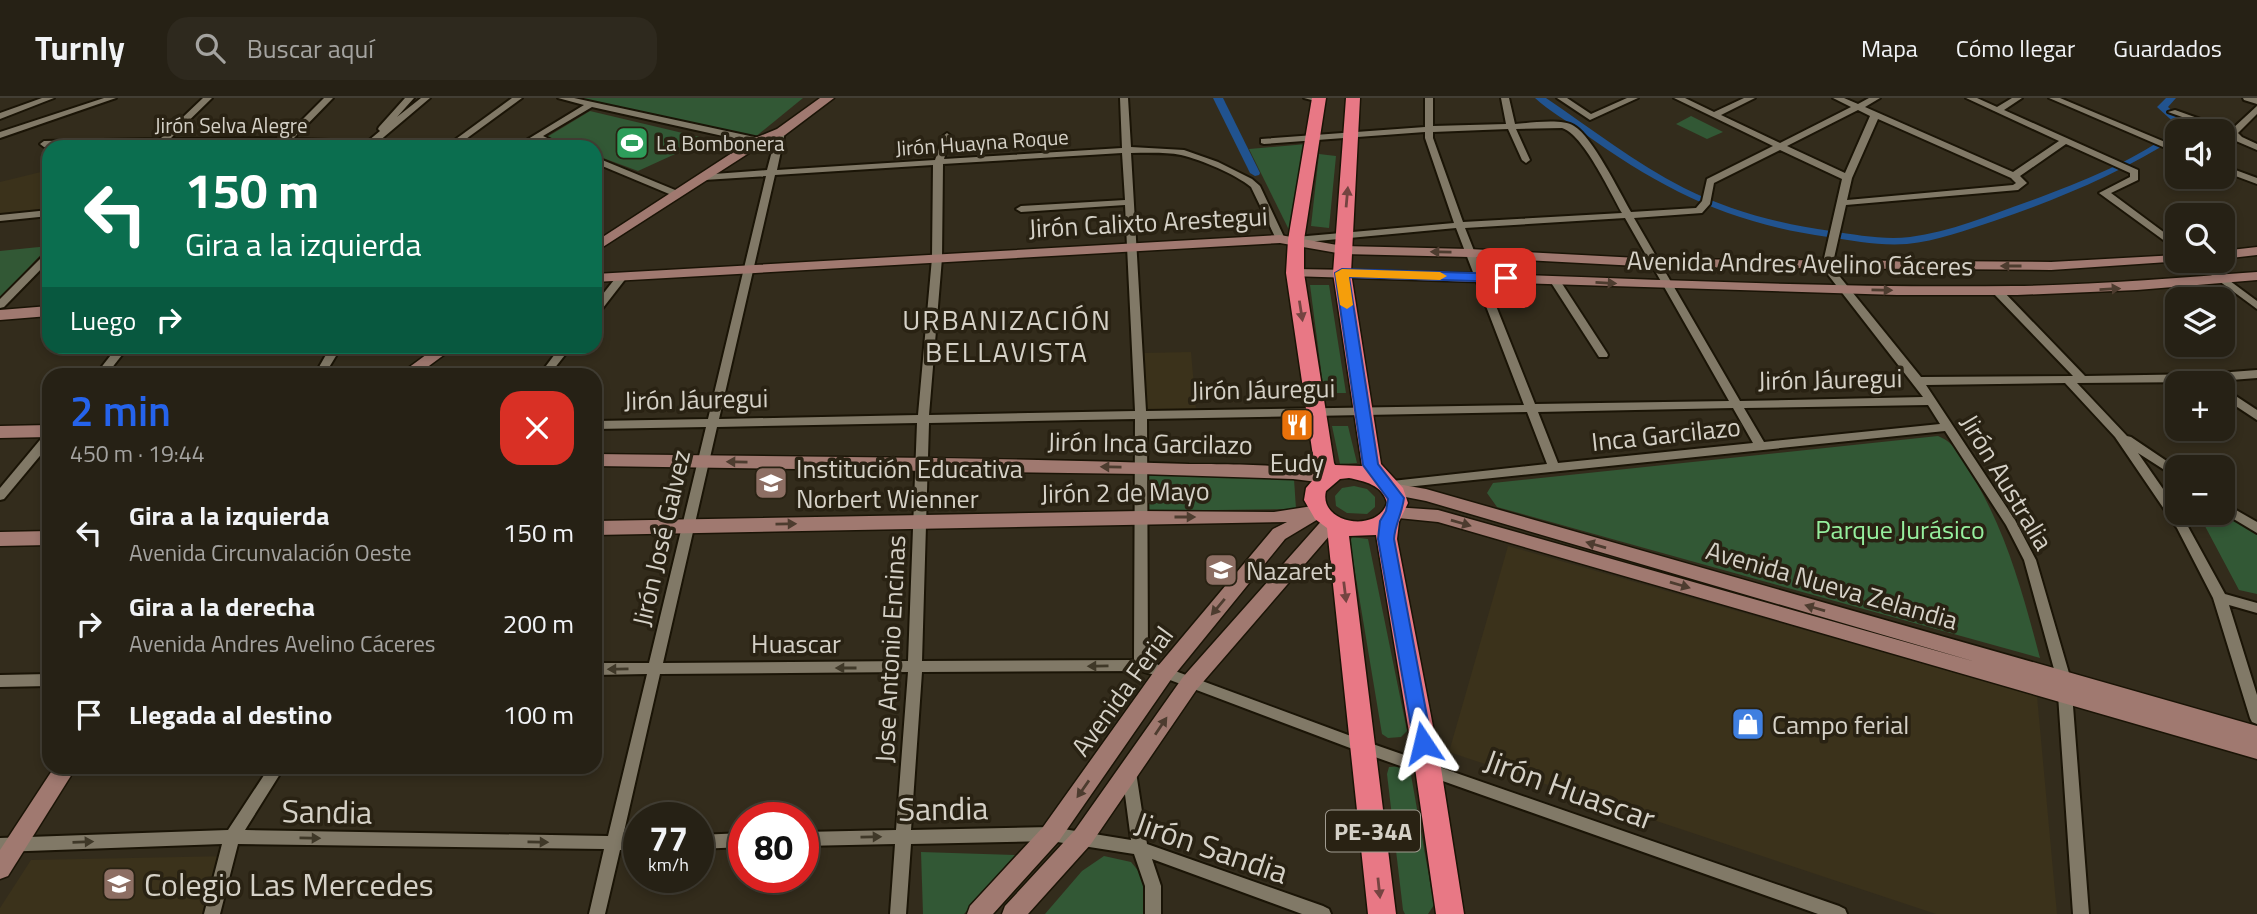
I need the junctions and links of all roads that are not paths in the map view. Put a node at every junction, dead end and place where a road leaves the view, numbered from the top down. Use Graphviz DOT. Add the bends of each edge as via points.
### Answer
graph roads {
  1 [pos="50,98"];
  2 [pos="112,98"];
  3 [pos="208,98"];
  4 [pos="329,98"];
  5 [pos="410,98"];
  6 [pos="426,98"];
  7 [pos="518,98"];
  8 [pos="562,98"];
  9 [pos="813,98"];
  10 [pos="828,98"];
  11 [pos="1124,98"];
  12 [pos="1315,98"];
  13 [pos="1353,98"];
  14 [pos="1429,98"];
  15 [pos="1505,98"];
  16 [pos="1562,98"];
  17 [pos="1634,98"];
  18 [pos="1678,98"];
  19 [pos="1751,98"];
  20 [pos="1837,98"];
  21 [pos="1876,98"];
  22 [pos="1970,98"];
  23 [pos="2018,98"];
  24 [pos="2053,98"];
  25 [pos="2247,98"];
  26 [pos="2257,102"];
  27 [pos="590,106"];
  28 [pos="1858,107"];
  29 [pos="1998,110"];
  30 [pos="2257,110"];
  31 [pos="2172,112"];
  32 [pos="1714,115"];
  33 [pos="1875,115"];
  34 [pos="0,116"];
  35 [pos="2193,119"];
  36 [pos="1511,127"];
  37 [pos="1430,129"];
  38 [pos="781,132"];
  39 [pos="2235,132"];
  40 [pos="1352,134"];
  41 [pos="2235,134"];
  42 [pos="0,135"];
  43 [pos="947,136"];
  44 [pos="537,137"];
  45 [pos="1315,137"];
  46 [pos="164,140"];
  47 [pos="287,140"];
  48 [pos="374,140"];
  49 [pos="376,140"];
  50 [pos="459,140"];
  51 [pos="532,140"];
  52 [pos="544,140"];
  53 [pos="2066,140"];
  54 [pos="759,141"];
  55 [pos="1264,141"];
  56 [pos="2165,145"];
  57 [pos="1778,147"];
  58 [pos="2257,148"];
  59 [pos="1127,150"];
  60 [pos="1527,160"];
  61 [pos="602,163"];
  62 [pos="938,163"];
  63 [pos="771,173"];
  64 [pos="2235,173"];
  65 [pos="2014,176"];
  66 [pos="704,177"];
  67 [pos="1847,178"];
  68 [pos="2257,181"];
  69 [pos="1255,186"];
  70 [pos="677,194"];
  71 [pos="1130,202"];
  72 [pos="1840,203"];
  73 [pos="1021,209"];
  74 [pos="42,214"];
  75 [pos="1630,215"];
  76 [pos="0,218"];
  77 [pos="1459,225"];
  78 [pos="2165,238"];
  79 [pos="1288,240"];
  80 [pos="1343,242"];
  81 [pos="602,243"];
  82 [pos="1132,248"];
  83 [pos="2257,251"];
  84 [pos="1469,253"];
  85 [pos="2235,254"];
  86 [pos="937,258"];
  87 [pos="2165,260"];
  88 [pos="42,261"];
  89 [pos="1657,264"];
  90 [pos="1827,267"];
  91 [pos="748,269"];
  92 [pos="1295,273"];
  93 [pos="1342,273"];
  94 [pos="2215,273"];
  95 [pos="2257,276"];
  96 [pos="622,277"];
  97 [pos="1481,277"];
  98 [pos="602,278"];
  99 [pos="2225,280"];
  100 [pos="1555,281"];
  101 [pos="1670,286"];
  102 [pos="1844,290"];
  103 [pos="1998,292"];
  104 [pos="602,302"];
  105 [pos="0,306"];
  106 [pos="2257,306"];
  107 [pos="42,312"];
  108 [pos="0,315"];
  109 [pos="117,354"];
  110 [pos="437,354"];
  111 [pos="561,354"];
  112 [pos="1603,355"];
  113 [pos="106,368"];
  114 [pos="417,368"];
  115 [pos="550,368"];
  116 [pos="2257,374"];
  117 [pos="2235,377"];
  118 [pos="2076,380"];
  119 [pos="1918,381"];
  120 [pos="2165,381"];
  121 [pos="2235,400"];
  122 [pos="1931,401"];
  123 [pos="1737,405"];
  124 [pos="1529,408"];
  125 [pos="1363,411"];
  126 [pos="1317,412"];
  127 [pos="1140,415"];
  128 [pos="2257,416"];
  129 [pos="923,419"];
  130 [pos="712,423"];
  131 [pos="602,425"];
  132 [pos="1948,428"];
  133 [pos="42,431"];
  134 [pos="0,432"];
  135 [pos="2119,434"];
  136 [pos="42,446"];
  137 [pos="1761,447"];
  138 [pos="602,460"];
  139 [pos="703,461"];
  140 [pos="921,464"];
  141 [pos="2165,466"];
  142 [pos="1140,468"];
  143 [pos="1554,468"];
  144 [pos="1327,476"];
  145 [pos="1387,485"];
  146 [pos="0,496"];
  147 [pos="2235,514"];
  148 [pos="1140,517"];
  149 [pos="1391,517"];
  150 [pos="1327,518"];
  151 [pos="919,522"];
  152 [pos="688,525"];
  153 [pos="602,528"];
  154 [pos="2257,528"];
  155 [pos="42,538"];
  156 [pos="0,539"];
  157 [pos="2220,598"];
  158 [pos="2257,608"];
  159 [pos="1864,630"];
  160 [pos="1142,665"];
  161 [pos="915,667"];
  162 [pos="654,668"];
  163 [pos="602,670"];
  164 [pos="1165,672"];
  165 [pos="42,680"];
  166 [pos="0,681"];
  167 [pos="1190,683"];
  168 [pos="2065,687"];
  169 [pos="2257,718"];
  170 [pos="2257,735"];
  171 [pos="1363,747"];
  172 [pos="2257,750"];
  173 [pos="1428,768"];
  174 [pos="1129,772"];
  175 [pos="61,774"];
  176 [pos="273,774"];
  177 [pos="1051,834"];
  178 [pos="902,836"];
  179 [pos="232,837"];
  180 [pos="1083,837"];
  181 [pos="819,839"];
  182 [pos="612,844"];
  183 [pos="623,844"];
  184 [pos="7,845"];
  185 [pos="1140,848"];
  186 [pos="0,869"];
  187 [pos="212,914"];
  188 [pos="597,914"];
  189 [pos="898,914"];
  190 [pos="978,914"];
  191 [pos="1013,914"];
  192 [pos="1153,914"];
  193 [pos="1323,914"];
  194 [pos="1382,914"];
  195 [pos="1450,914"];
  196 [pos="1839,914"];
  197 [pos="2081,914"];
  1 -- 34 [label="street"];
  2 -- 42 [label="street"];
  3 -- 46 [label="street"];
  4 -- 47 [label="street"];
  5 -- 48 [label="street"];
  6 -- 49 [label="street"];
  7 -- 50 [label="street"];
  8 -- 27 [label="street"];
  9 -- 54 [label="street"];
  10 -- 38 [label="street"];
  11 -- 59 [label="street"];
  12 -- 45 [label="highway"];
  13 -- 40 [label="highway"];
  14 -- 37 [label="street"];
  15 -- 36 [label="street"];
  16 -- 17 [label="street" via="1590,117"];
  18 -- 32 [label="street"];
  19 -- 32 [label="street"];
  20 -- 28 [label="street"];
  21 -- 28 [label="street"];
  22 -- 29 [label="street"];
  23 -- 29 [label="street"];
  24 -- 56 [label="street"];
  25 -- 26 [label="street"];
  27 -- 44 [label="street"];
  27 -- 54 [label="street"];
  28 -- 33 [label="street"];
  28 -- 57 [label="street"];
  29 -- 53 [label="street"];
  30 -- 39 [label="street"];
  31 -- 35 [label="street"];
  32 -- 57 [label="street"];
  33 -- 65 [label="street"];
  33 -- 67 [label="street"];
  36 -- 37 [label="street"];
  36 -- 60 [label="street"];
  36 -- 75 [label="street" via="1572,128"];
  37 -- 40 [label="street"];
  37 -- 77 [label="street" via="1429,138"];
  38 -- 54 [label="street"];
  38 -- 63 [label="street, Jirón José Galvez"];
  40 -- 45 [label="street"];
  80 -- 40 [label="highway, one-way"];
  41 -- 58 [label="street"];
  43 -- 62 [label="street, Jose Antonio Encinas"];
  44 -- 51 [label="street"];
  44 -- 52 [label="street"];
  45 -- 55 [label="street"];
  45 -- 79 [label="highway"];
  53 -- 65 [label="street"];
  53 -- 78 [label="street" via="2136,172 2135,178 2104,193"];
  54 -- 66 [label="street"];
  57 -- 67 [label="street"];
  57 -- 75 [label="street" via="1710,181 1703,208"];
  59 -- 62 [label="street, Jirón Huayna Roque"];
  59 -- 69 [label="street, Jirón Huayna Roque" via="1181,152"];
  59 -- 71 [label="street"];
  61 -- 70 [label="street"];
  62 -- 63 [label="street, Jirón Huayna Roque"];
  62 -- 86 [label="street, Jose Antonio Encinas"];
  63 -- 66 [label="street, Jirón Huayna Roque"];
  63 -- 91 [label="street, Jirón José Galvez"];
  64 -- 68 [label="street"];
  65 -- 72 [label="street" via="2022,183 2015,188"];
  66 -- 70 [label="street"];
  67 -- 72 [label="street"];
  69 -- 79 [label="street"];
  70 -- 81 [label="street"];
  71 -- 73 [label="street"];
  71 -- 82 [label="street"];
  72 -- 90 [label="street"];
  74 -- 76 [label="street"];
  75 -- 77 [label="street"];
  75 -- 89 [label="street"];
  77 -- 80 [label="street"];
  77 -- 84 [label="street"];
  79 -- 80 [label="street, Jirón Calixto Arestegui"];
  79 -- 82 [label="street, Jirón Calixto Arestegui"];
  79 -- 92 [label="highway"];
  84 -- 80 [label="street, Avenida Andres Avelino Cáceres, one-way"];
  80 -- 93 [label="highway"];
  82 -- 86 [label="street, Jirón Calixto Arestegui"];
  82 -- 127 [label="street"];
  83 -- 85 [label="street"];
  84 -- 89 [label="street, Avenida Andres Avelino Cáceres"];
  84 -- 97 [label="street"];
  86 -- 91 [label="street, Jirón Calixto Arestegui"];
  86 -- 129 [label="street, Jose Antonio Encinas"];
  87 -- 90 [label="street, Avenida Andres Avelino Cáceres, one-way" via="2051,266"];
  88 -- 105 [label="street"];
  89 -- 90 [label="street, Avenida Andres Avelino Cáceres"];
  89 -- 101 [label="street"];
  90 -- 102 [label="street, Jirón Australia"];
  91 -- 96 [label="street, Jirón Calixto Arestegui"];
  91 -- 130 [label="street, Jirón José Galvez"];
  92 -- 93 [label="street, Avenida Andres Avelino Cáceres"];
  92 -- 126 [label="highway, one-way"];
  93 -- 97 [label="street, Avenida Andres Avelino Cáceres"];
  93 -- 125 [label="highway"];
  94 -- 99 [label="street"];
  95 -- 99 [label="street, Avenida Andres Avelino Cáceres"];
  96 -- 98 [label="street, Jirón Calixto Arestegui"];
  96 -- 104 [label="street"];
  97 -- 100 [label="street, Avenida Andres Avelino Cáceres"];
  97 -- 124 [label="street"];
  103 -- 99 [label="street, Avenida Andres Avelino Cáceres, one-way"];
  99 -- 106 [label="street"];
  100 -- 101 [label="street, Avenida Andres Avelino Cáceres, one-way"];
  100 -- 112 [label="street"];
  101 -- 102 [label="street, Avenida Andres Avelino Cáceres"];
  101 -- 123 [label="street"];
  102 -- 103 [label="street, Avenida Andres Avelino Cáceres, one-way"];
  102 -- 119 [label="street, Jirón Australia"];
  103 -- 118 [label="street"];
  107 -- 108 [label="street"];
  109 -- 113 [label="street"];
  110 -- 114 [label="street"];
  111 -- 115 [label="street"];
  116 -- 117 [label="street"];
  118 -- 119 [label="street"];
  118 -- 120 [label="street"];
  118 -- 135 [label="street"];
  119 -- 122 [label="street, Jirón Australia"];
  121 -- 128 [label="street"];
  122 -- 123 [label="street, Jirón Jáuregui"];
  122 -- 132 [label="street, Jirón Australia"];
  123 -- 124 [label="street, Jirón Jáuregui"];
  123 -- 137 [label="street"];
  124 -- 125 [label="street, Jirón Jáuregui"];
  124 -- 143 [label="street"];
  125 -- 126 [label="street, Jirón Jáuregui"];
  125 -- 145 [label="highway" via="1371,465"];
  126 -- 127 [label="street, Jirón Jáuregui"];
  126 -- 144 [label="highway"];
  127 -- 129 [label="street, Jirón Jáuregui"];
  127 -- 142 [label="street"];
  129 -- 130 [label="street, Jirón Jáuregui"];
  129 -- 140 [label="street, Jose Antonio Encinas"];
  130 -- 131 [label="street, Jirón Jáuregui"];
  130 -- 139 [label="street, Jirón José Galvez"];
  132 -- 137 [label="street, Inca Garcilazo"];
  132 -- 168 [label="street, Jirón Australia" via="2011,523 2030,561"];
  133 -- 134 [label="street"];
  135 -- 141 [label="street"];
  135 -- 157 [label="street" via="2182,526"];
  136 -- 146 [label="street"];
  137 -- 143 [label="street, Inca Garcilazo"];
  138 -- 139 [label="street, Jirón Inca Garcilazo"];
  140 -- 139 [label="street, Jirón Inca Garcilazo, one-way"];
  139 -- 152 [label="street, Jirón José Galvez"];
  142 -- 140 [label="street, Jirón Inca Garcilazo, one-way"];
  140 -- 151 [label="street, Jose Antonio Encinas"];
  142 -- 144 [label="street, Jirón Inca Garcilazo"];
  142 -- 148 [label="street"];
  143 -- 145 [label="street, Inca Garcilazo"];
  144 -- 145 [label="highway" via="1358,471"];
  144 -- 150 [label="highway" via="1314,492"];
  145 -- 149 [label="highway" via="1396,503"];
  159 -- 145 [label="street, Avenida Nueva Zelandia, one-way"];
  147 -- 154 [label="street"];
  148 -- 150 [label="street, Jirón 2 de Mayo, one-way"];
  148 -- 151 [label="street, Jirón 2 de Mayo"];
  148 -- 160 [label="street"];
  149 -- 150 [label="highway" via="1364,529"];
  149 -- 159 [label="street, Avenida Nueva Zelandia, one-way" via="1438,516"];
  149 -- 173 [label="highway, PE-34A" via="1386,539"];
  150 -- 164 [label="street, Avenida Ferial, one-way" via="1279,534"];
  150 -- 167 [label="street, Avenida Ferial"];
  150 -- 171 [label="highway, PE-34A, one-way"];
  152 -- 151 [label="street, Jirón 2 de Mayo, one-way"];
  151 -- 161 [label="street, Jose Antonio Encinas"];
  152 -- 153 [label="street, Jirón 2 de Mayo"];
  152 -- 162 [label="street, Jirón José Galvez"];
  155 -- 156 [label="street"];
  157 -- 158 [label="street"];
  157 -- 169 [label="street"];
  159 -- 168 [label="street, Avenida Nueva Zelandia"];
  160 -- 161 [label="street, Huascar, one-way"];
  160 -- 164 [label="street, Huascar"];
  161 -- 162 [label="street, Huascar, one-way"];
  161 -- 178 [label="street, Jose Antonio Encinas"];
  162 -- 163 [label="street, Huascar, one-way"];
  162 -- 182 [label="street, Jirón José Galvez"];
  164 -- 167 [label="street, Jirón Huascar"];
  164 -- 177 [label="street, Avenida Ferial, one-way"];
  165 -- 166 [label="street"];
  167 -- 171 [label="street, Jirón Huascar"];
  174 -- 167 [label="street, Avenida Ferial, one-way"];
  168 -- 170 [label="street, Avenida Nueva Zelandia"];
  168 -- 172 [label="street, Avenida Nueva Zelandia"];
  168 -- 197 [label="street, Jirón Australia"];
  171 -- 173 [label="street, Jirón Huascar"];
  171 -- 194 [label="highway, PE-34A, one-way"];
  173 -- 195 [label="highway, PE-34A"];
  173 -- 196 [label="street, Jirón Huascar"];
  174 -- 180 [label="street, Avenida Ferial"];
  174 -- 185 [label="street"];
  175 -- 184 [label="street"];
  176 -- 179 [label="street"];
  177 -- 178 [label="street, Sandia"];
  177 -- 180 [label="street, Sandia"];
  177 -- 190 [label="street, Avenida Ferial"];
  181 -- 178 [label="street, Sandia, one-way"];
  178 -- 189 [label="street, Jose Antonio Encinas"];
  179 -- 182 [label="street, Sandia, one-way"];
  184 -- 179 [label="street, Sandia, one-way"];
  179 -- 187 [label="street"];
  180 -- 185 [label="street, Jirón Sandia"];
  180 -- 191 [label="street, Avenida Ferial"];
  182 -- 183 [label="street, Sandia"];
  182 -- 188 [label="street, Jirón José Galvez"];
  184 -- 186 [label="street"];
  185 -- 192 [label="street" via="1153,886"];
  185 -- 193 [label="street, Jirón Sandia"];
}
